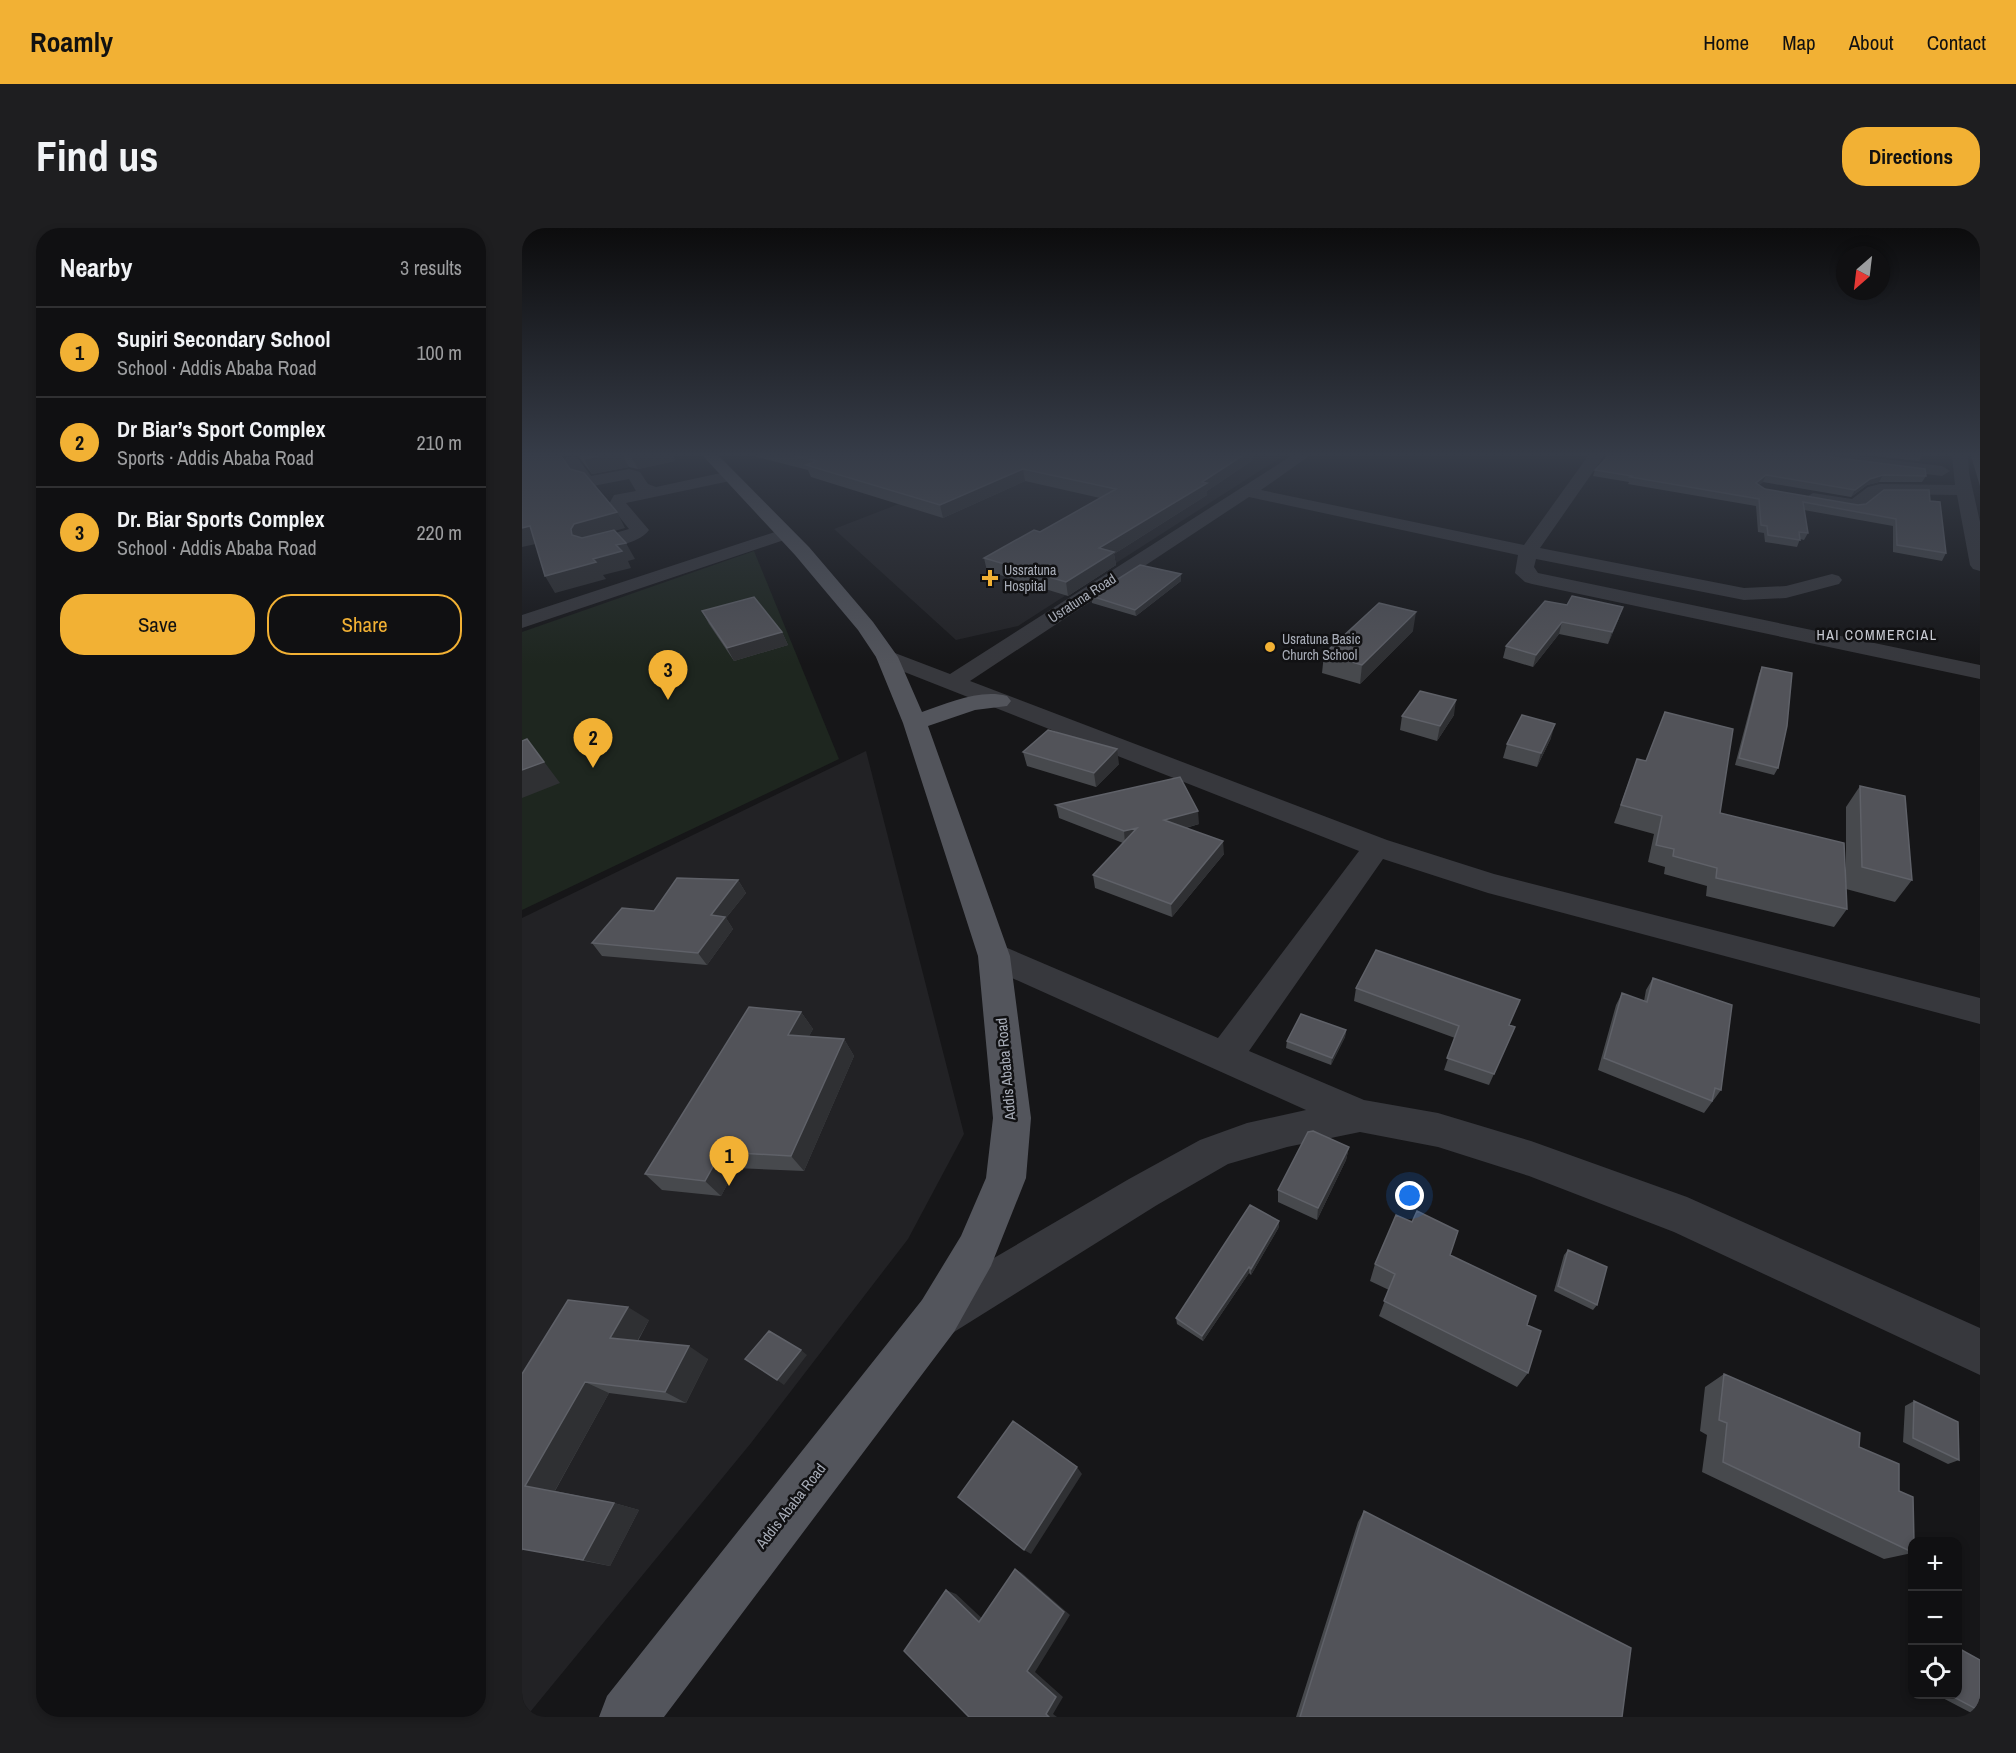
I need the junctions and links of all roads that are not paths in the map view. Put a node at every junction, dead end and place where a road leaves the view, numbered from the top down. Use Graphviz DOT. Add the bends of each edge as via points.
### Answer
graph roads {
  1 [pos="636,525"];
  2 [pos="776,525"];
  3 [pos="1191,525"];
  4 [pos="1405,525"];
  5 [pos="1547,525"];
  6 [pos="784,534"];
  7 [pos="1977,537"];
  8 [pos="591,546"];
  9 [pos="1528,552"];
  10 [pos="1980,565"];
  11 [pos="1832,580"];
  12 [pos="522,622"];
  13 [pos="887,657"];
  14 [pos="1980,672"];
  15 [pos="953,682"];
  16 [pos="999,701"];
  17 [pos="915,723"];
  18 [pos="1377,847"];
  19 [pos="994,956"];
  20 [pos="1980,1011"];
  21 [pos="1224,1058"];
  22 [pos="1360,1116"];
  23 [pos="938,1316"];
  24 [pos="1980,1352"];
  25 [pos="628,1717"];
  1 -- 8 [label="street" via="640,530 636,533"];
  2 -- 6 [label="main road, Addis Ababa Road"];
  3 -- 15 [label="street, Usratuna Road"];
  4 -- 9 [label="street"];
  5 -- 9 [label="street"];
  6 -- 12 [label="street"];
  6 -- 13 [label="main road, Addis Ababa Road" via="866,626"];
  7 -- 10 [label="street"];
  9 -- 11 [label="street" via="1744,594 1786,592"];
  9 -- 14 [label="street" via="1525,573 1542,581"];
  13 -- 15 [label="street"];
  13 -- 17 [label="main road, Addis Ababa Road"];
  15 -- 16 [label="street"];
  16 -- 17 [label="main road" via="965,705"];
  16 -- 18 [label="street"];
  17 -- 19 [label="main road, Addis Ababa Road"];
  18 -- 20 [label="street" via="1488,883"];
  18 -- 21 [label="street"];
  19 -- 21 [label="street"];
  19 -- 23 [label="main road, Addis Ababa Road" via="1012,1118 1006,1178 976,1251"];
  21 -- 22 [label="street"];
  22 -- 23 [label="street" via="1277,1132 1214,1152"];
  22 -- 24 [label="street" via="1438,1130 1531,1159 1687,1217"];
  23 -- 25 [label="main road, Addis Ababa Road"];
}
